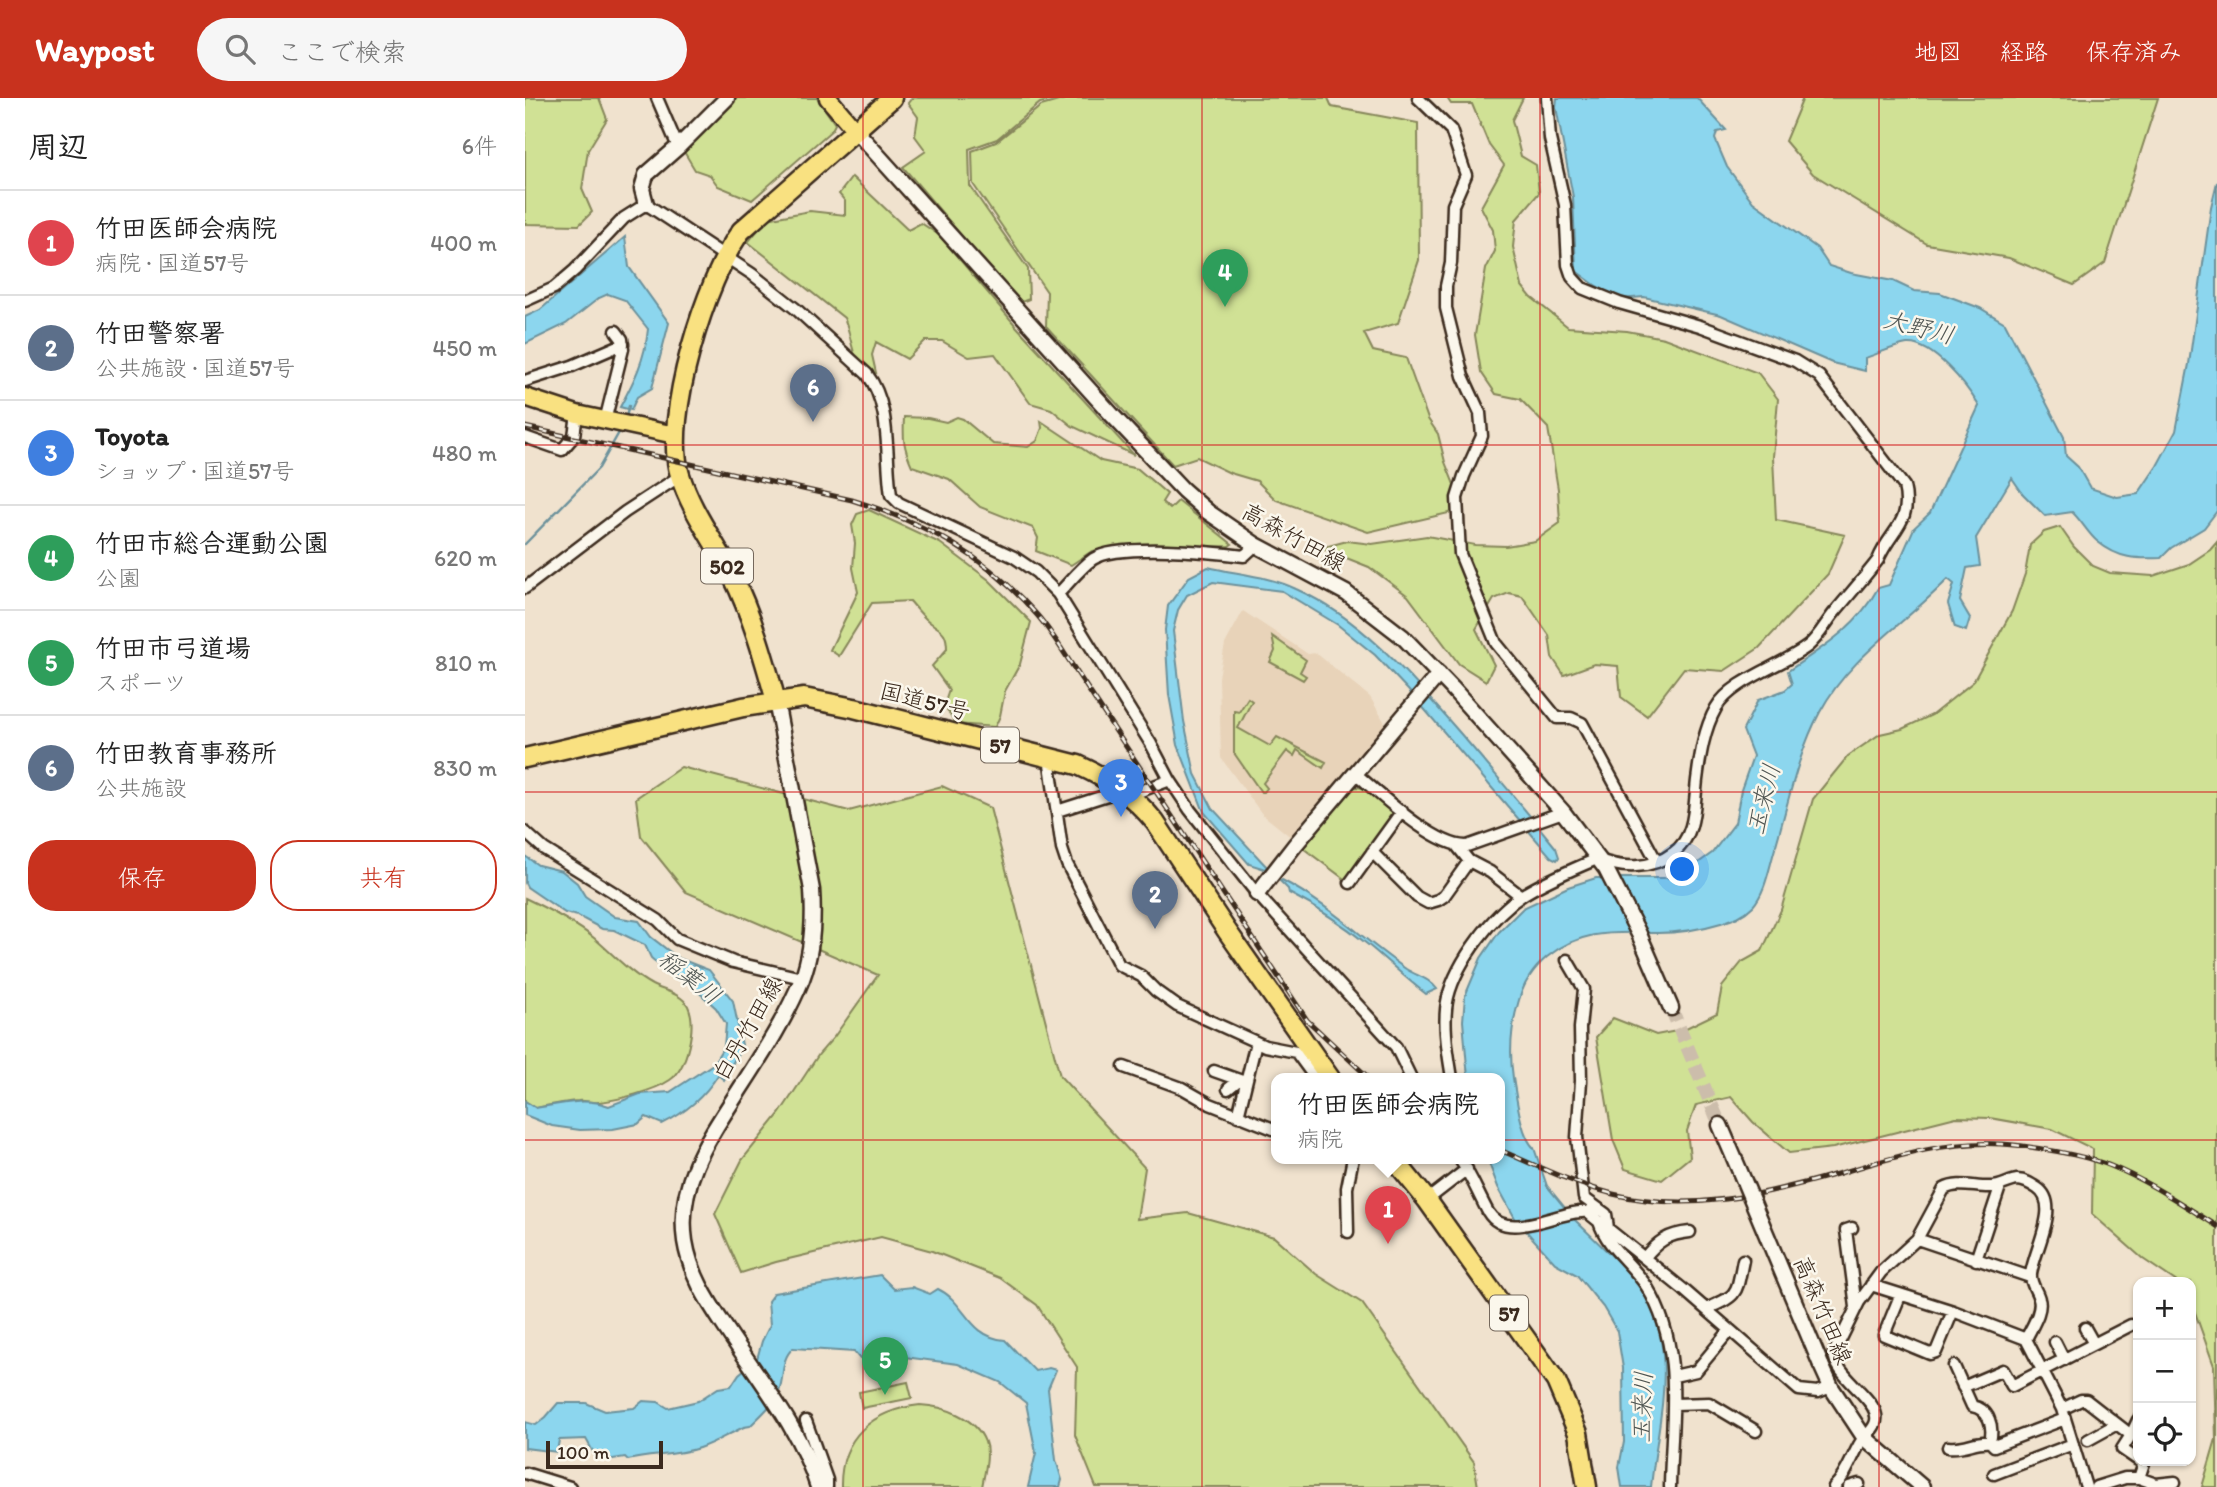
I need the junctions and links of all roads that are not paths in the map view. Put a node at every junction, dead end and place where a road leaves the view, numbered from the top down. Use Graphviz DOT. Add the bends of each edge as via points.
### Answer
graph roads {
  1 [pos="657,98"];
  2 [pos="727,98"];
  3 [pos="828,98"];
  4 [pos="892,98"];
  5 [pos="1418,98"];
  6 [pos="1547,98"];
  7 [pos="856,131"];
  8 [pos="678,147"];
  9 [pos="646,204"];
  10 [pos="724,257"];
  11 [pos="525,301"];
  12 [pos="616,331"];
  13 [pos="623,344"];
  14 [pos="525,381"];
  15 [pos="525,397"];
  16 [pos="577,414"];
  17 [pos="610,421"];
  18 [pos="675,435"];
  19 [pos="525,437"];
  20 [pos="680,476"];
  21 [pos="1256,545"];
  22 [pos="525,588"];
  23 [pos="1058,594"];
  24 [pos="1439,674"];
  25 [pos="776,701"];
  26 [pos="1049,757"];
  27 [pos="525,758"];
  28 [pos="1355,773"];
  29 [pos="1170,780"];
  30 [pos="1126,792"];
  31 [pos="1057,811"];
  32 [pos="1402,811"];
  33 [pos="1557,814"];
  34 [pos="525,832"];
  35 [pos="1457,846"];
  36 [pos="1372,852"];
  37 [pos="1469,861"];
  38 [pos="1657,862"];
  39 [pos="1602,864"];
  40 [pos="1350,883"];
  41 [pos="1257,894"];
  42 [pos="1521,896"];
  43 [pos="1567,960"];
  44 [pos="802,978"];
  45 [pos="1671,1008"];
  46 [pos="1256,1042"];
  47 [pos="1124,1067"];
  48 [pos="1214,1071"];
  49 [pos="1311,1073"];
  50 [pos="1326,1073"];
  51 [pos="1409,1073"];
  52 [pos="1451,1073"];
  53 [pos="1242,1081"];
  54 [pos="1228,1089"];
  55 [pos="1238,1116"];
  56 [pos="1720,1125"];
  57 [pos="1271,1128"];
  58 [pos="1352,1164"];
  59 [pos="1398,1164"];
  60 [pos="1463,1164"];
  61 [pos="1467,1169"];
  62 [pos="2000,1186"];
  63 [pos="1427,1200"];
  64 [pos="1598,1220"];
  65 [pos="1608,1228"];
  66 [pos="1851,1228"];
  67 [pos="1348,1232"];
  68 [pos="1690,1232"];
  69 [pos="1917,1239"];
  70 [pos="1644,1258"];
  71 [pos="1976,1259"];
  72 [pos="1743,1260"];
  73 [pos="2030,1277"];
  74 [pos="1871,1285"];
  75 [pos="1900,1296"];
  76 [pos="1856,1307"];
  77 [pos="1706,1309"];
  78 [pos="1954,1311"];
  79 [pos="2131,1325"];
  80 [pos="2085,1328"];
  81 [pos="1730,1330"];
  82 [pos="2026,1339"];
  83 [pos="2055,1342"];
  84 [pos="2094,1344"];
  85 [pos="2064,1360"];
  86 [pos="1954,1366"];
  87 [pos="2044,1371"];
  88 [pos="1674,1376"];
  89 [pos="1831,1387"];
  90 [pos="1962,1387"];
  91 [pos="1674,1404"];
  92 [pos="2064,1414"];
  93 [pos="806,1422"];
  94 [pos="2117,1424"];
  95 [pos="2133,1430"];
  96 [pos="1756,1431"];
  97 [pos="2131,1434"];
  98 [pos="1864,1437"];
  99 [pos="2088,1440"];
  100 [pos="1990,1441"];
  101 [pos="2073,1444"];
  102 [pos="1948,1447"];
  103 [pos="2133,1456"];
  104 [pos="2143,1466"];
  105 [pos="525,1473"];
  106 [pos="1994,1474"];
  107 [pos="2139,1478"];
  108 [pos="2175,1482"];
  109 [pos="570,1487"];
  110 [pos="818,1487"];
  111 [pos="827,1487"];
  112 [pos="1587,1487"];
  113 [pos="1669,1487"];
  114 [pos="1834,1487"];
  115 [pos="1922,1487"];
  116 [pos="2086,1487"];
  117 [pos="2096,1487"];
  1 -- 8 [label="street"];
  2 -- 8 [label="main road"];
  3 -- 7 [label="main road"];
  4 -- 7 [label="highway, 502"];
  5 -- 38 [label="street" via="1451,130 1466,175 1453,205 1446,307 1464,376 1480,413 1482,436 1457,498 1459,554 1496,643 1557,718 1582,723"];
  6 -- 38 [label="street" via="1550,139 1565,205 1571,277 1582,288 1619,303 1795,361 1819,376 1904,486 1908,500 1906,514 1878,560 1809,645 1734,690 1718,705 1708,723 1687,837 1674,853"];
  7 -- 10 [label="highway, 502" via="753,219"];
  7 -- 21 [label="main road, 高森竹田線" via="1160,467 1208,512"];
  8 -- 9 [label="main road" via="646,174 642,189"];
  9 -- 10 [label="street"];
  9 -- 11 [label="street" via="624,218 554,288"];
  10 -- 18 [label="highway, 502" via="703,304"];
  10 -- 23 [label="street" via="796,309 875,384 891,495 899,503 1014,557"];
  12 -- 13 [label="street"];
  13 -- 14 [label="street"];
  13 -- 17 [label="street"];
  15 -- 16 [label="main road"];
  16 -- 17 [label="main road"];
  16 -- 19 [label="street" via="574,436 562,450"];
  17 -- 18 [label="main road"];
  18 -- 20 [label="highway, 502"];
  20 -- 22 [label="street"];
  20 -- 25 [label="highway, 502" via="751,617"];
  21 -- 23 [label="street" via="1244,556 1193,549 1111,553 1094,559"];
  21 -- 24 [label="main road, 高森竹田線" via="1346,593 1403,637"];
  23 -- 29 [label="street"];
  24 -- 28 [label="main road"];
  24 -- 33 [label="main road, 高森竹田線"];
  25 -- 26 [label="highway, 国道57号 / 57" via="804,698 831,703"];
  25 -- 27 [label="highway, 国道57号 / 57"];
  25 -- 44 [label="main road, 白丹竹田線" via="812,890 813,932"];
  26 -- 30 [label="highway, 国道57号 / 57" via="1096,773"];
  26 -- 31 [label="street"];
  28 -- 32 [label="street"];
  28 -- 41 [label="main road"];
  29 -- 30 [label="street"];
  29 -- 41 [label="street"];
  30 -- 31 [label="street"];
  30 -- 50 [label="highway, 国道57号 / 57" via="1164,835"];
  31 -- 46 [label="street" via="1067,864 1119,965 1141,976 1177,1006"];
  32 -- 35 [label="street"];
  32 -- 36 [label="street"];
  33 -- 35 [label="street"];
  33 -- 39 [label="main road, 高森竹田線"];
  34 -- 44 [label="street" via="544,849 657,920 677,939 733,962"];
  35 -- 37 [label="street"];
  36 -- 37 [label="street" via="1417,897 1428,902 1444,896"];
  36 -- 40 [label="street"];
  37 -- 42 [label="street"];
  38 -- 39 [label="street" via="1631,867"];
  39 -- 42 [label="street"];
  39 -- 45 [label="main road, 高森竹田線"];
  41 -- 51 [label="street" via="1396,1047"];
  42 -- 52 [label="street" via="1478,941 1448,998"];
  43 -- 65 [label="street" via="1584,989 1577,1136 1581,1184 1584,1198 1606,1214"];
  44 -- 110 [label="main road, 白丹竹田線" via="775,1033 698,1157 688,1185 684,1228 692,1270 707,1299 785,1419 809,1460"];
  46 -- 49 [label="street" via="1296,1052"];
  46 -- 53 [label="street"];
  47 -- 55 [label="street" via="1182,1088"];
  48 -- 53 [label="street"];
  53 -- 54 [label="street"];
  53 -- 55 [label="street"];
  55 -- 57 [label="street"];
  56 -- 89 [label="main road, 高森竹田線, bridge"];
  58 -- 67 [label="street"];
  59 -- 63 [label="highway, 57"];
  60 -- 61 [label="street"];
  61 -- 63 [label="street"];
  61 -- 64 [label="street" via="1488,1212 1505,1224 1537,1223 1575,1210"];
  62 -- 69 [label="street" via="1952,1185 1944,1189"];
  62 -- 71 [label="street"];
  62 -- 73 [label="street" via="2016,1180 2027,1182 2043,1192 2047,1201 2048,1213"];
  63 -- 112 [label="highway, 57" via="1556,1381 1578,1433"];
  64 -- 65 [label="street"];
  64 -- 88 [label="street" via="1603,1236 1646,1286 1665,1327"];
  65 -- 70 [label="street"];
  66 -- 76 [label="street" via="1846,1230"];
  68 -- 70 [label="street" via="1658,1241"];
  69 -- 71 [label="street"];
  69 -- 74 [label="street"];
  70 -- 77 [label="street"];
  71 -- 73 [label="street"];
  72 -- 77 [label="street" via="1736,1292"];
  73 -- 82 [label="street" via="2040,1300"];
  74 -- 75 [label="street"];
  74 -- 76 [label="street"];
  75 -- 78 [label="street"];
  75 -- 78 [label="street" via="1884,1335 1930,1354 1936,1352"];
  76 -- 98 [label="street" via="1834,1360 1877,1414 1875,1426"];
  77 -- 81 [label="street"];
  78 -- 82 [label="street"];
  79 -- 84 [label="street"];
  80 -- 84 [label="street"];
  81 -- 88 [label="street" via="1696,1371"];
  81 -- 89 [label="street" via="1799,1390 1818,1392"];
  82 -- 87 [label="street"];
  83 -- 85 [label="street"];
  84 -- 85 [label="street"];
  85 -- 87 [label="street"];
  86 -- 90 [label="street"];
  87 -- 90 [label="street" via="2012,1387 2003,1370"];
  87 -- 92 [label="street"];
  88 -- 91 [label="street"];
  89 -- 98 [label="main road, 高森竹田線"];
  90 -- 100 [label="street" via="1972,1406 1987,1415 1993,1430"];
  91 -- 96 [label="street" via="1709,1403"];
  91 -- 113 [label="street"];
  92 -- 94 [label="street" via="2081,1400"];
  92 -- 100 [label="street" via="1994,1446"];
  92 -- 101 [label="street"];
  93 -- 111 [label="street"];
  94 -- 97 [label="street"];
  94 -- 99 [label="street"];
  95 -- 97 [label="street"];
  97 -- 103 [label="street" via="2122,1449"];
  98 -- 114 [label="street"];
  98 -- 115 [label="main road, 高森竹田線"];
  100 -- 102 [label="street"];
  101 -- 106 [label="street"];
  101 -- 116 [label="street"];
  104 -- 107 [label="street"];
  105 -- 109 [label="street"];
  107 -- 108 [label="street" via="2157,1484"];
  107 -- 117 [label="street"];
}
